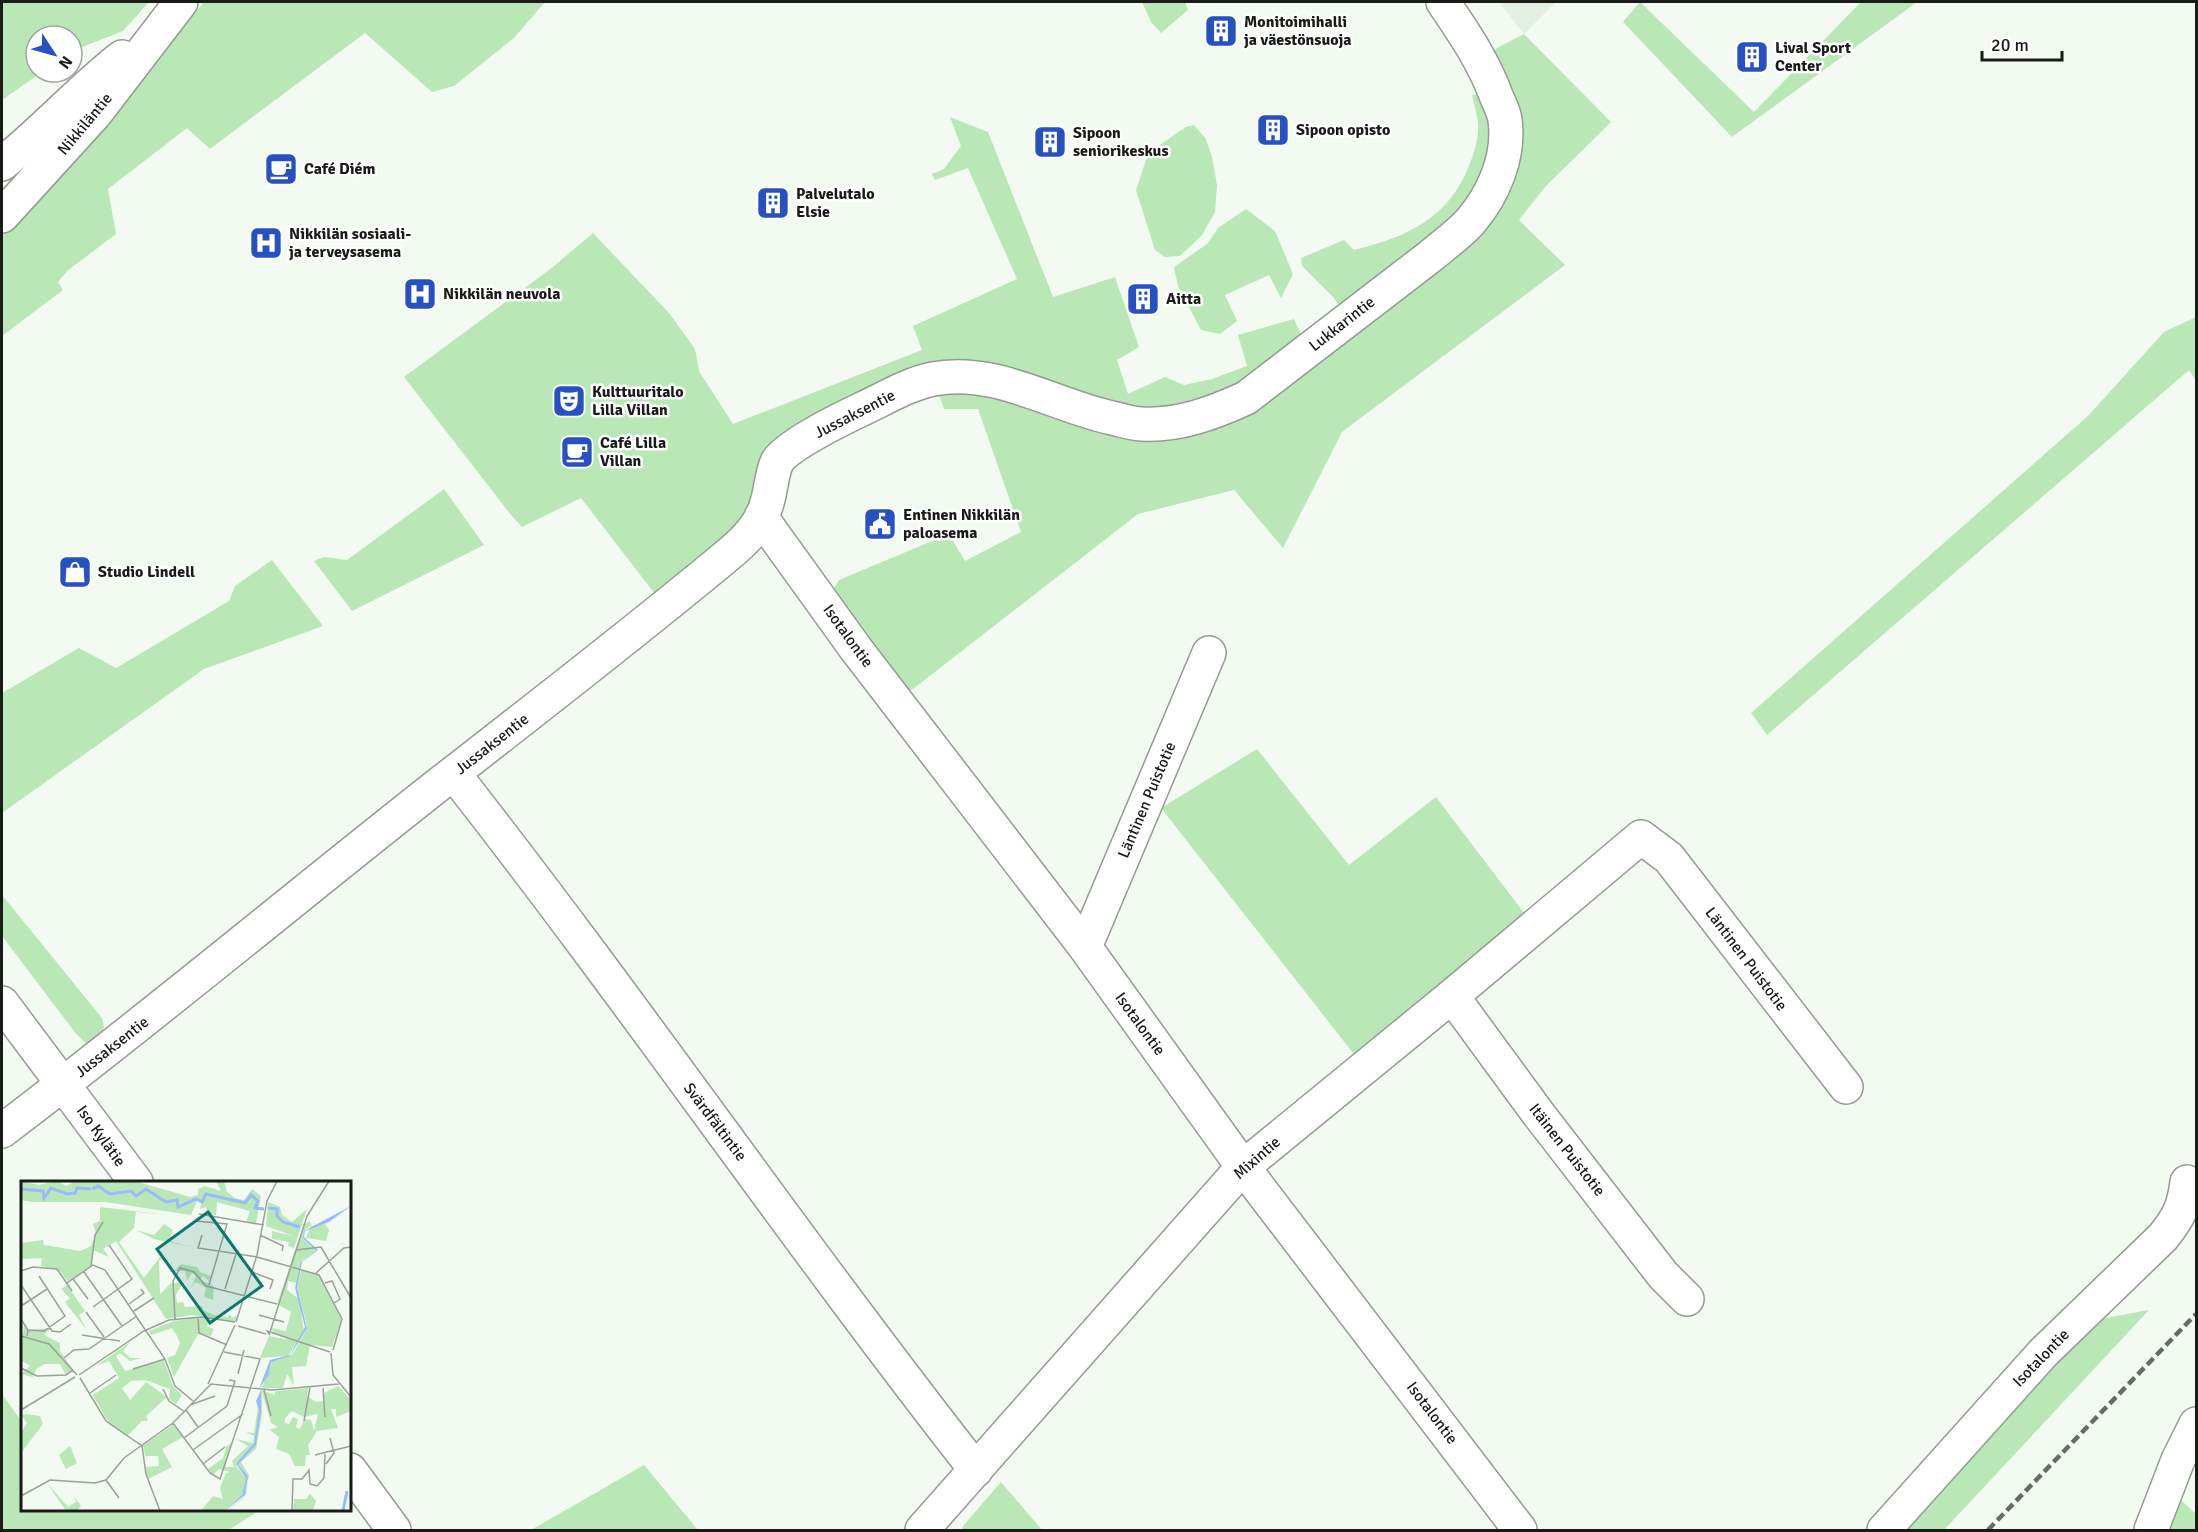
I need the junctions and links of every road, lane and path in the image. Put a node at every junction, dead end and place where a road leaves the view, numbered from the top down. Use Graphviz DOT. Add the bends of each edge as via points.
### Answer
graph roads {
  1 [pos="1443,2"];
  2 [pos="171,14"];
  3 [pos="2,164"];
  4 [pos="2,216"];
  5 [pos="968,377"];
  6 [pos="761,517"];
  7 [pos="1209,653"];
  8 [pos="454,774"];
  9 [pos="1641,837"];
  10 [pos="1086,947"];
  11 [pos="1452,996"];
  12 [pos="2,1003"];
  13 [pos="63,1084"];
  14 [pos="1846,1087"];
  15 [pos="2,1131"];
  16 [pos="1243,1167"];
  17 [pos="135,1181"];
  18 [pos="2187,1182"];
  19 [pos="1687,1299"];
  20 [pos="2196,1424"];
  21 [pos="976,1470"];
  22 [pos="351,1471"];
  23 [pos="394,1530"];
  24 [pos="922,1530"];
  25 [pos="1520,1530"];
  26 [pos="1884,1530"];
  27 [pos="2151,1530"];
  1 -- 5 [label="street, Lukkarintie" via="1490,80 1505,118 1505,154 1496,180 1471,220 1432,255 1246,398 1213,413 1169,424 1139,424 1088,413 998,381"];
  2 -- 3 [label="street, Nikkiläntie"];
  2 -- 4 [label="street, Nikkiläntie" via="95,114"];
  5 -- 6 [label="street, Jussaksentie" via="934,379 915,385 855,412 785,451 776,464"];
  6 -- 8 [label="street, Jussaksentie" via="748,538"];
  6 -- 10 [label="street, Isotalontie" via="856,649"];
  7 -- 10 [label="street, Läntinen Puistotie"];
  8 -- 13 [label="street, Jussaksentie"];
  8 -- 21 [label="street, Svärdfältintie"];
  9 -- 11 [label="street, Mixintie"];
  9 -- 14 [label="street, Läntinen Puistotie" via="1669,858"];
  10 -- 16 [label="street, Isotalontie"];
  11 -- 16 [label="street, Mixintie"];
  11 -- 19 [label="street, Itäinen Puistotie" via="1663,1275"];
  12 -- 13 [label="street, Iso Kylätie"];
  13 -- 15 [label="street, Jussaksentie"];
  13 -- 17 [label="street, Iso Kylätie"];
  16 -- 21 [label="street, Mixintie"];
  16 -- 25 [label="street, Isotalontie"];
  18 -- 26 [label="street, Isotalontie" via="2178,1217 2163,1236 2043,1353"];
  20 -- 27 [label="street"];
  21 -- 24 [label="street, Mixintie"];
  22 -- 23 [label="street"];
}
